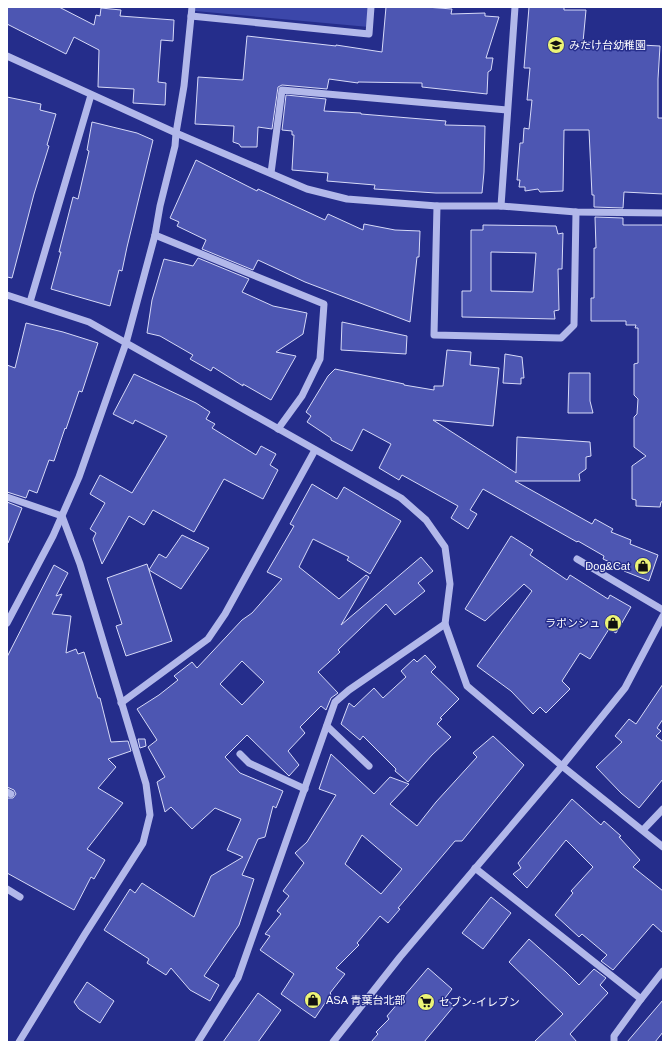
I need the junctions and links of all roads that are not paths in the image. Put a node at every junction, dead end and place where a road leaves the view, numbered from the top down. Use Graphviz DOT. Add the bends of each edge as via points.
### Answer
graph roads {
  1 [pos="192,7"];
  2 [pos="371,7"];
  3 [pos="514,7"];
  4 [pos="192,16"];
  5 [pos="7,56"];
  6 [pos="91,95"];
  7 [pos="507,110"];
  8 [pos="176,133"];
  9 [pos="270,173"];
  10 [pos="437,206"];
  11 [pos="501,206"];
  12 [pos="576,212"];
  13 [pos="663,213"];
  14 [pos="155,235"];
  15 [pos="7,295"];
  16 [pos="30,302"];
  17 [pos="126,343"];
  18 [pos="278,429"];
  19 [pos="315,450"];
  20 [pos="7,497"];
  21 [pos="62,516"];
  22 [pos="577,559"];
  23 [pos="663,610"];
  24 [pos="663,616"];
  25 [pos="8,621"];
  26 [pos="445,624"];
  27 [pos="121,702"];
  28 [pos="327,726"];
  29 [pos="240,754"];
  30 [pos="369,766"];
  31 [pos="562,766"];
  32 [pos="305,789"];
  33 [pos="663,809"];
  34 [pos="643,830"];
  35 [pos="663,847"];
  36 [pos="475,868"];
  37 [pos="7,889"];
  38 [pos="20,896"];
  39 [pos="663,971"];
  40 [pos="641,999"];
  41 [pos="19,1042"];
  42 [pos="198,1042"];
  43 [pos="333,1042"];
  44 [pos="614,1042"];
  1 -- 4 [label="street"];
  2 -- 4 [label="street" via="369,34"];
  3 -- 7 [label="street"];
  4 -- 8 [label="street"];
  5 -- 6 [label="street"];
  6 -- 8 [label="street"];
  6 -- 16 [label="street"];
  7 -- 9 [label="street" via="282,90"];
  7 -- 11 [label="street"];
  8 -- 9 [label="street"];
  8 -- 14 [label="street"];
  9 -- 10 [label="street" via="307,189 347,199"];
  10 -- 11 [label="street"];
  10 -- 12 [label="street" via="434,335 562,338 574,325"];
  11 -- 12 [label="street"];
  12 -- 13 [label="street"];
  14 -- 17 [label="street"];
  14 -- 18 [label="street" via="324,304 320,358 302,396"];
  15 -- 16 [label="street"];
  16 -- 17 [label="street" via="89,322"];
  17 -- 18 [label="street"];
  17 -- 21 [label="street" via="79,477"];
  18 -- 19 [label="street"];
  19 -- 26 [label="street" via="401,498 426,520 445,547 450,584"];
  19 -- 27 [label="street" via="225,614 208,639"];
  20 -- 21 [label="street"];
  21 -- 25 [label="street"];
  21 -- 27 [label="street" via="80,564"];
  22 -- 23 [label="street"];
  24 -- 31 [label="street" via="625,688"];
  26 -- 28 [label="street" via="349,690 336,702"];
  26 -- 31 [label="street" via="468,686"];
  27 -- 41 [label="street" via="146,784 150,815 142,843"];
  28 -- 30 [label="street"];
  28 -- 32 [label="street"];
  29 -- 32 [label="street" via="249,763"];
  31 -- 34 [label="street"];
  31 -- 36 [label="street"];
  32 -- 42 [label="street" via="238,978"];
  33 -- 34 [label="street"];
  34 -- 35 [label="street"];
  36 -- 40 [label="street"];
  36 -- 43 [label="street"];
  37 -- 38 [label="street"];
  39 -- 40 [label="street"];
  40 -- 44 [label="street" via="614,1036"];
}
